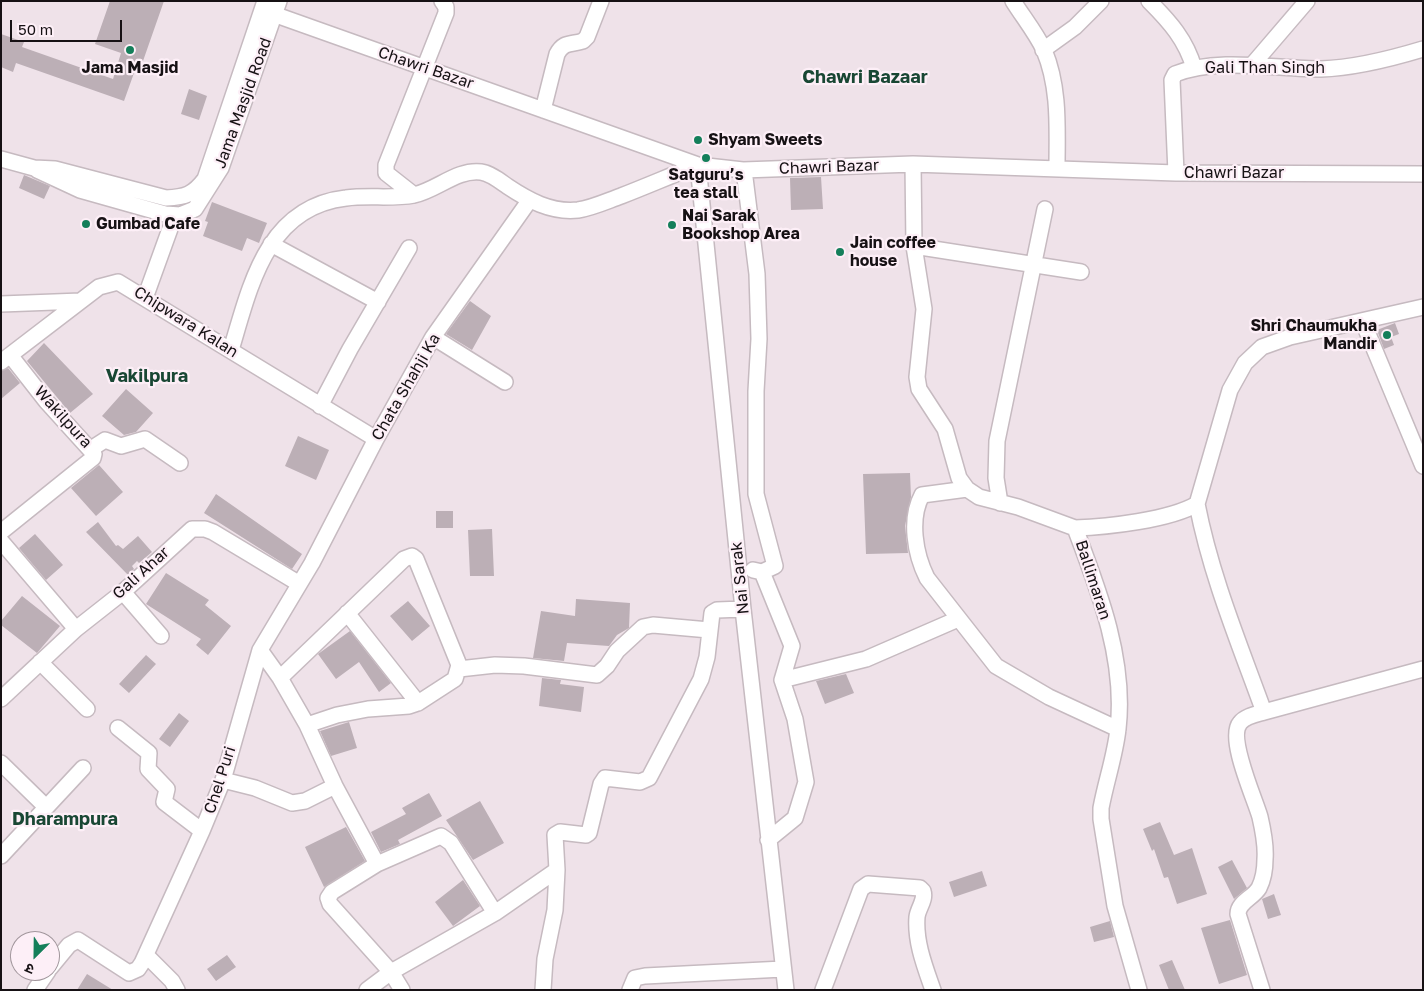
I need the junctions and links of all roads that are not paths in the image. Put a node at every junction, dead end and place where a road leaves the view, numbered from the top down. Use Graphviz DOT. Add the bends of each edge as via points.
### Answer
graph roads {
  1 [pos="442,1"];
  2 [pos="601,1"];
  3 [pos="1013,1"];
  4 [pos="1101,1"];
  5 [pos="1149,1"];
  6 [pos="1307,1"];
  7 [pos="270,7"];
  8 [pos="1423,49"];
  9 [pos="1043,50"];
  10 [pos="1253,64"];
  11 [pos="426,68"];
  12 [pos="1194,68"];
  13 [pos="543,110"];
  14 [pos="1,159"];
  15 [pos="912,164"];
  16 [pos="698,165"];
  17 [pos="34,168"];
  18 [pos="1056,168"];
  19 [pos="744,170"];
  20 [pos="1176,173"];
  21 [pos="1423,174"];
  22 [pos="414,195"];
  23 [pos="529,200"];
  24 [pos="1046,209"];
  25 [pos="175,214"];
  26 [pos="271,244"];
  27 [pos="914,246"];
  28 [pos="409,248"];
  29 [pos="1034,264"];
  30 [pos="1081,272"];
  31 [pos="145,298"];
  32 [pos="80,301"];
  33 [pos="378,302"];
  34 [pos="1,304"];
  35 [pos="1423,307"];
  36 [pos="1363,322"];
  37 [pos="433,338"];
  38 [pos="231,350"];
  39 [pos="6,358"];
  40 [pos="505,382"];
  41 [pos="320,406"];
  42 [pos="376,439"];
  43 [pos="92,449"];
  44 [pos="180,463"];
  45 [pos="1423,466"];
  46 [pos="967,489"];
  47 [pos="1000,502"];
  48 [pos="1197,504"];
  49 [pos="1075,528"];
  50 [pos="1,532"];
  51 [pos="1,541"];
  52 [pos="739,567"];
  53 [pos="762,572"];
  54 [pos="298,583"];
  55 [pos="123,592"];
  56 [pos="743,609"];
  57 [pos="347,613"];
  58 [pos="958,619"];
  59 [pos="76,629"];
  60 [pos="709,630"];
  61 [pos="161,636"];
  62 [pos="260,650"];
  63 [pos="40,662"];
  64 [pos="459,669"];
  65 [pos="1423,669"];
  66 [pos="280,678"];
  67 [pos="782,680"];
  68 [pos="1,699"];
  69 [pos="418,702"];
  70 [pos="86,709"];
  71 [pos="1264,712"];
  72 [pos="307,725"];
  73 [pos="118,728"];
  74 [pos="1118,729"];
  75 [pos="83,768"];
  76 [pos="4,771"];
  77 [pos="223,780"];
  78 [pos="335,786"];
  79 [pos="46,807"];
  80 [pos="202,831"];
  81 [pos="768,840"];
  82 [pos="1,856"];
  83 [pos="377,864"];
  84 [pos="557,870"];
  85 [pos="496,913"];
  86 [pos="146,955"];
  87 [pos="60,957"];
  88 [pos="783,970"];
  89 [pos="391,972"];
  90 [pos="178,990"];
  91 [pos="368,990"];
  92 [pos="402,990"];
  93 [pos="543,990"];
  94 [pos="630,990"];
  95 [pos="786,990"];
  96 [pos="823,990"];
  97 [pos="933,990"];
  98 [pos="1139,990"];
  99 [pos="1262,990"];
  1 -- 11 [label="street" via="446,13"];
  2 -- 13 [label="street" via="584,41 561,46"];
  3 -- 9 [label="street"];
  4 -- 9 [label="street" via="1059,40"];
  5 -- 12 [label="street" via="1177,30"];
  6 -- 10 [label="street"];
  7 -- 11 [label="street, Chawri Bazar"];
  7 -- 17 [label="street, Jama Masjid Road" via="205,179 196,191 166,198 55,169"];
  7 -- 25 [label="street, Jama Masjid Road" via="221,168 195,209"];
  8 -- 10 [label="street, Gali Than Singh" via="1365,64 1322,69"];
  9 -- 18 [label="street" via="1052,76 1057,107"];
  10 -- 12 [label="street, Gali Than Singh"];
  11 -- 13 [label="street, Chawri Bazar"];
  11 -- 22 [label="street" via="386,165 386,173 392,180"];
  12 -- 20 [label="street, Gali Than Singh" via="1175,74 1172,80"];
  13 -- 16 [label="street, Chawri Bazar"];
  14 -- 17 [label="street, Jama Masjid Road"];
  15 -- 18 [label="street, Chawri Bazar"];
  15 -- 19 [label="street, Chawri Bazar"];
  15 -- 27 [label="street"];
  16 -- 19 [label="street, Chawri Bazar"];
  16 -- 23 [label="street" via="577,210 556,209"];
  16 -- 52 [label="street, Nai Sarak"];
  17 -- 25 [label="street, Jama Masjid Road" via="80,190"];
  18 -- 20 [label="street, Chawri Bazar"];
  19 -- 53 [label="street" via="757,274 756,494 775,566"];
  20 -- 21 [label="street, Chawri Bazar"];
  22 -- 23 [label="street" via="467,172 483,172"];
  22 -- 26 [label="street" via="344,198 311,207 284,227"];
  23 -- 37 [label="street, Chata Shahji Ka"];
  24 -- 29 [label="street"];
  25 -- 31 [label="street"];
  26 -- 33 [label="street"];
  26 -- 38 [label="street" via="250,287"];
  27 -- 29 [label="street"];
  27 -- 46 [label="street" via="924,309 917,377 919,389 945,429 958,478"];
  28 -- 33 [label="street"];
  29 -- 30 [label="street"];
  29 -- 47 [label="street" via="997,441 996,478"];
  31 -- 32 [label="street, Chipwara Kalan" via="118,282 99,287"];
  31 -- 38 [label="street, Chipwara Kalan"];
  32 -- 34 [label="street"];
  32 -- 39 [label="street, Chipwara Kalan"];
  33 -- 41 [label="street"];
  35 -- 36 [label="street"];
  36 -- 45 [label="street"];
  36 -- 48 [label="street" via="1290,337 1262,347 1245,363 1230,390"];
  37 -- 40 [label="street"];
  37 -- 42 [label="street, Chata Shahji Ka"];
  38 -- 41 [label="street, Chipwara Kalan"];
  39 -- 43 [label="street, Wakilpura"];
  41 -- 42 [label="street, Chipwara Kalan"];
  42 -- 54 [label="street, Chata Shahji Ka" via="312,563"];
  43 -- 44 [label="street" via="105,440 121,446 145,439"];
  43 -- 50 [label="street, Wakilpura" via="93,458"];
  46 -- 47 [label="street, Ballimaran" via="979,497"];
  46 -- 58 [label="street" via="922,496 915,516 919,563"];
  47 -- 49 [label="street, Ballimaran"];
  48 -- 49 [label="street" via="1176,512 1103,527"];
  48 -- 71 [label="street" via="1214,575"];
  49 -- 74 [label="street, Ballimaran" via="1100,593 1113,647 1120,690"];
  51 -- 59 [label="street"];
  52 -- 53 [label="street"];
  52 -- 56 [label="street, Nai Sarak"];
  53 -- 67 [label="street" via="792,646"];
  54 -- 55 [label="street, Gali Ahar" via="212,532 197,527 186,532"];
  54 -- 62 [label="street, Chel Puri"];
  55 -- 59 [label="street, Gali Ahar"];
  55 -- 61 [label="street"];
  56 -- 60 [label="street" via="714,611"];
  56 -- 81 [label="street, Nai Sarak"];
  57 -- 64 [label="street" via="404,559 412,556 418,562"];
  57 -- 66 [label="street"];
  57 -- 69 [label="street"];
  58 -- 67 [label="street" via="866,659"];
  58 -- 74 [label="street" via="996,666 1006,673"];
  59 -- 63 [label="street, Gali Ahar"];
  60 -- 64 [label="street" via="643,627 617,651 598,675 524,666"];
  60 -- 84 [label="street" via="701,680 653,772 640,782 602,780 589,833 560,832 556,835"];
  62 -- 66 [label="street"];
  62 -- 77 [label="street, Chel Puri"];
  63 -- 68 [label="street, Gali Ahar"];
  63 -- 70 [label="street"];
  64 -- 69 [label="street" via="451,683"];
  65 -- 71 [label="street"];
  66 -- 72 [label="street"];
  67 -- 81 [label="street" via="795,719 806,782 795,818"];
  69 -- 72 [label="street" via="398,708 337,715"];
  71 -- 99 [label="street" via="1240,722 1236,734 1260,818 1266,859 1258,889 1237,911"];
  72 -- 78 [label="street"];
  73 -- 80 [label="street" via="149,752 148,769 168,789 164,802"];
  74 -- 98 [label="street, Ballimaran" via="1101,819 1115,906"];
  75 -- 79 [label="street"];
  76 -- 79 [label="street"];
  77 -- 78 [label="street" via="255,788 292,803 305,801"];
  77 -- 80 [label="street, Chel Puri"];
  78 -- 83 [label="street"];
  79 -- 82 [label="street"];
  80 -- 86 [label="street, Chel Puri"];
  81 -- 88 [label="street, Nai Sarak"];
  83 -- 85 [label="street" via="436,837 445,837"];
  83 -- 89 [label="street" via="332,892 328,901"];
  84 -- 85 [label="street"];
  84 -- 93 [label="street" via="555,910 545,959"];
  85 -- 89 [label="street"];
  86 -- 87 [label="street, Chel Puri" via="132,973 78,940"];
  86 -- 90 [label="street"];
  88 -- 94 [label="street" via="639,976 632,982"];
  88 -- 95 [label="street, Nai Sarak"];
  89 -- 91 [label="street"];
  89 -- 92 [label="street"];
  96 -- 97 [label="street" via="861,889 868,884 920,888 923,891 924,898 917,915 919,942"];
}
